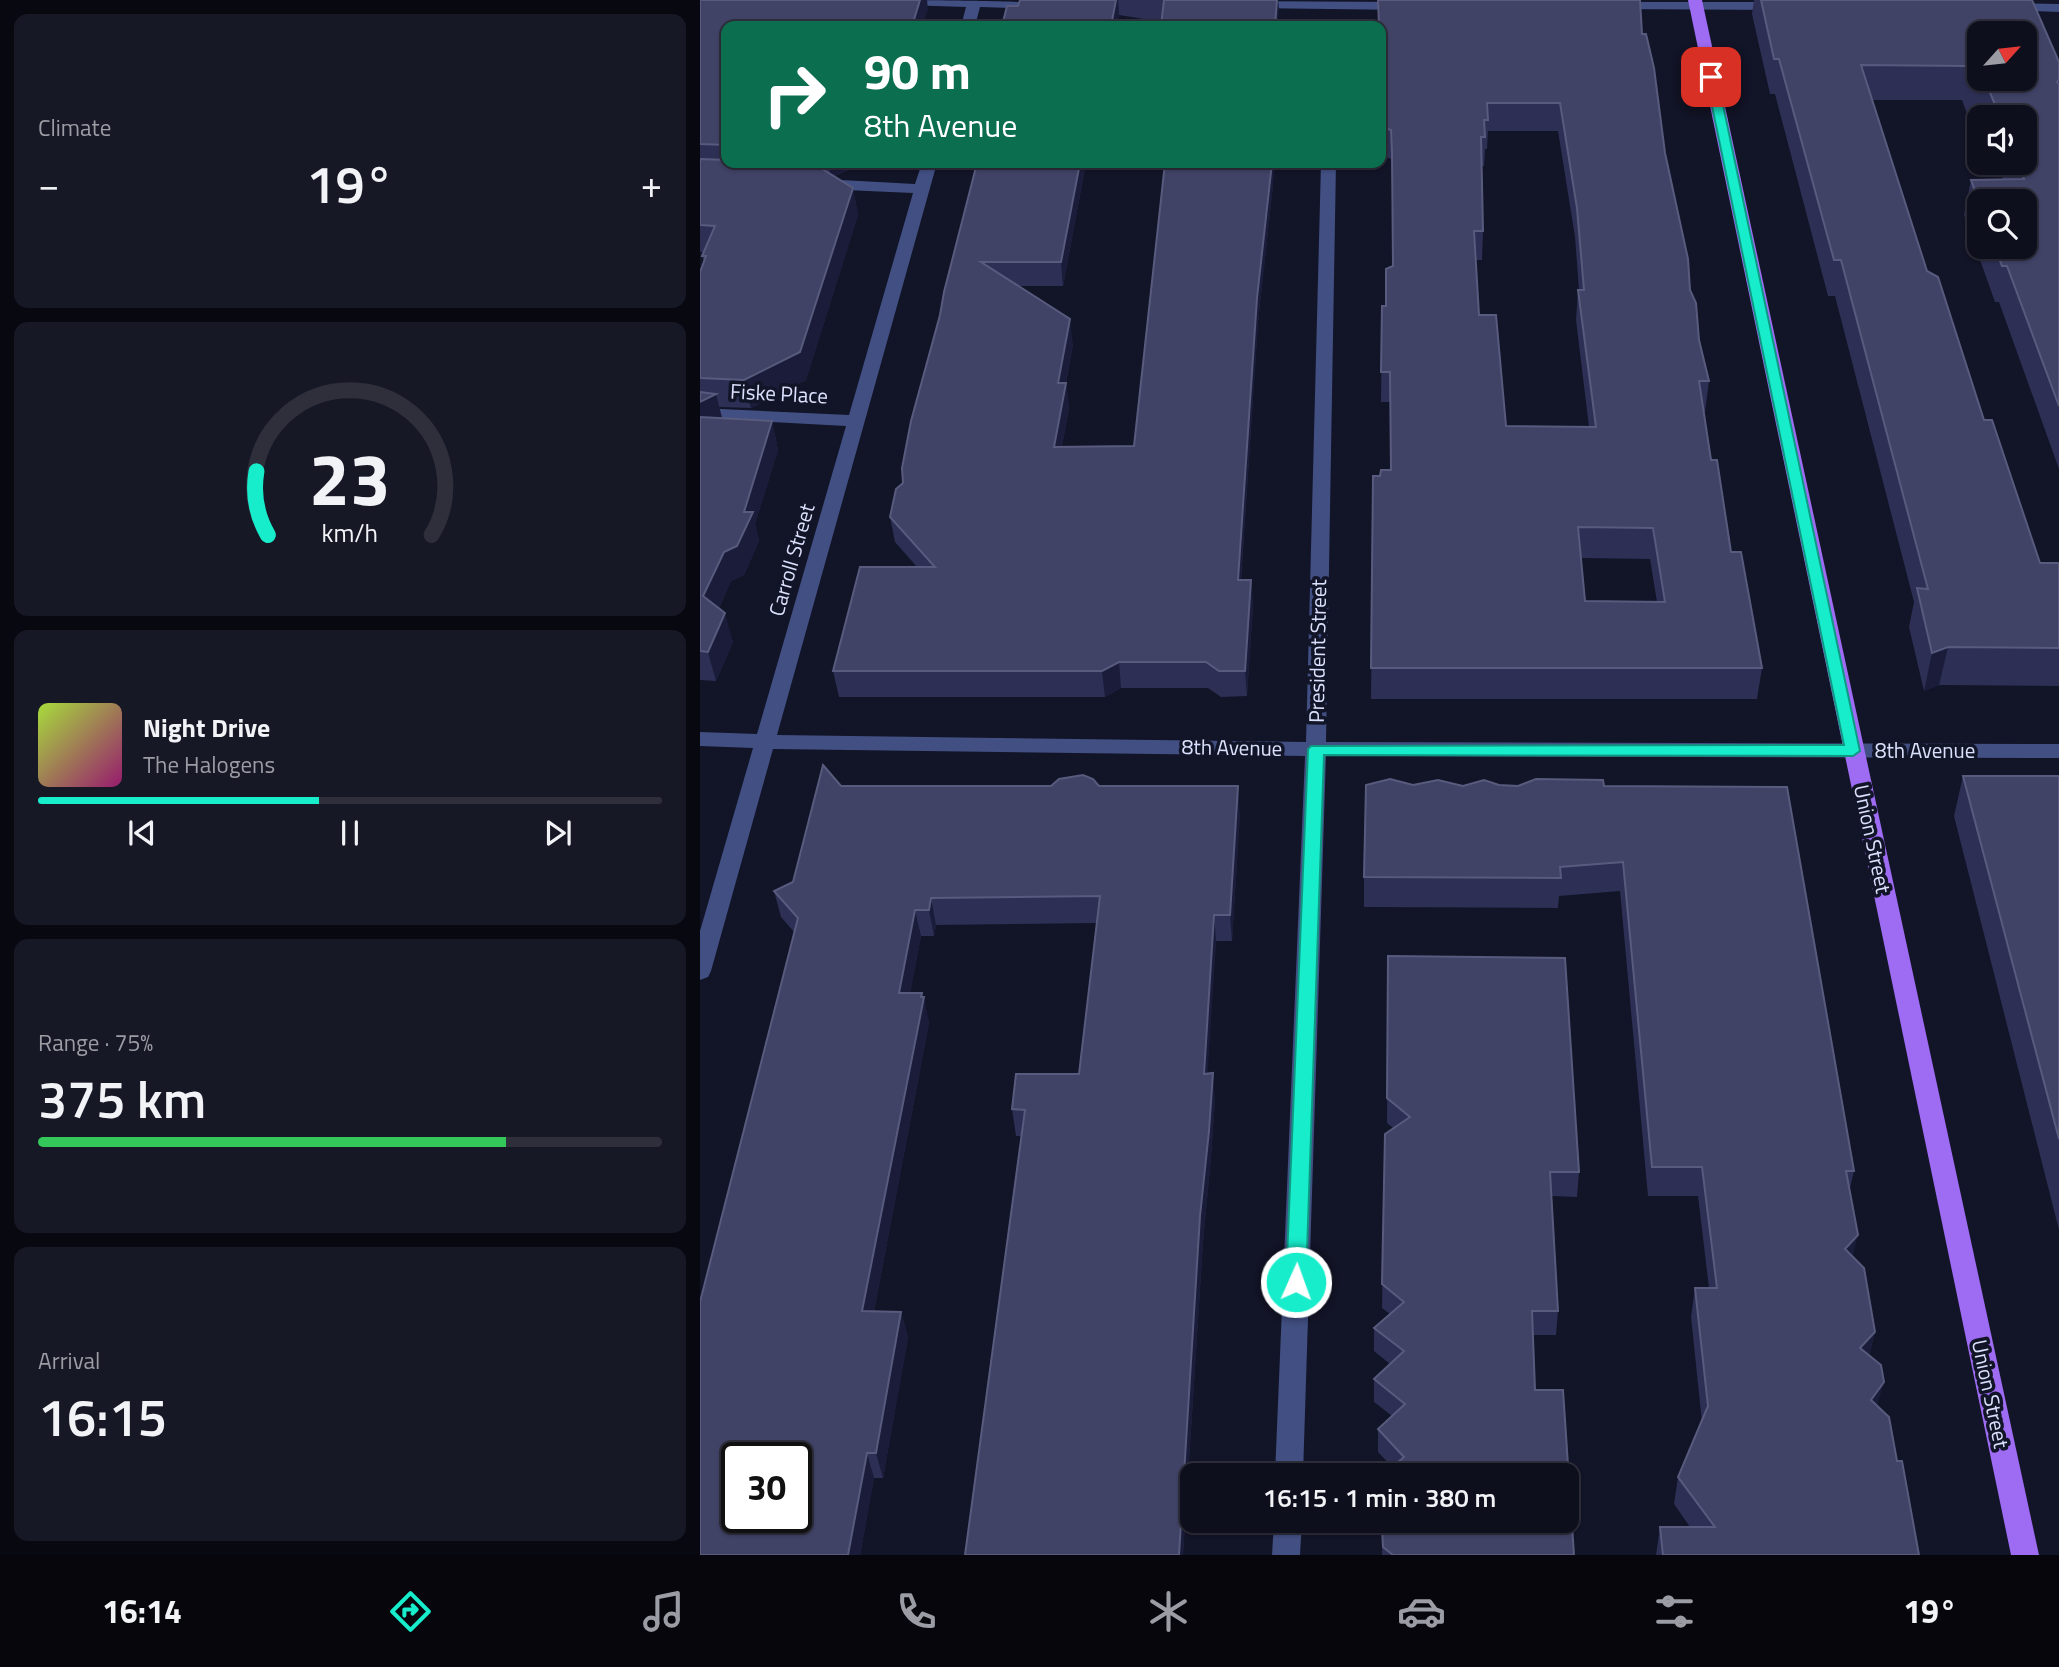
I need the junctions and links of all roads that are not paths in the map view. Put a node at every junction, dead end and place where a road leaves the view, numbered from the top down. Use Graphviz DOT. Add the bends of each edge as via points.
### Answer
graph roads {
  1 [pos="872,0"];
  2 [pos="975,2"];
  3 [pos="1333,3"];
  4 [pos="1695,3"];
  5 [pos="1062,5"];
  6 [pos="1237,5"];
  7 [pos="1422,6"];
  8 [pos="1603,6"];
  9 [pos="1790,6"];
  10 [pos="1998,7"];
  11 [pos="2057,7"];
  12 [pos="969,21"];
  13 [pos="1332,21"];
  14 [pos="928,168"];
  15 [pos="1329,168"];
  16 [pos="805,183"];
  17 [pos="922,189"];
  18 [pos="700,413"];
  19 [pos="855,421"];
  20 [pos="700,739"];
  21 [pos="764,743"];
  22 [pos="1316,749"];
  23 [pos="1853,751"];
  24 [pos="2059,751"];
  25 [pos="700,971"];
  26 [pos="1289,1463"];
  27 [pos="1287,1533"];
  28 [pos="1286,1555"];
  29 [pos="2025,1555"];
  1 -- 2 [label="street"];
  2 -- 5 [label="street"];
  2 -- 12 [label="street"];
  3 -- 6 [label="street"];
  3 -- 7 [label="street"];
  3 -- 13 [label="street"];
  4 -- 8 [label="street"];
  4 -- 9 [label="street"];
  4 -- 23 [label="main road, Union Street"];
  10 -- 11 [label="street"];
  14 -- 17 [label="street, Carroll Street"];
  15 -- 22 [label="street, President Street"];
  16 -- 17 [label="street"];
  17 -- 19 [label="street, Carroll Street"];
  18 -- 19 [label="street, Fiske Place"];
  19 -- 21 [label="street, Carroll Street"];
  20 -- 21 [label="street, 8th Avenue"];
  21 -- 22 [label="street, 8th Avenue"];
  21 -- 25 [label="street, Carroll Street"];
  22 -- 23 [label="street, 8th Avenue"];
  22 -- 26 [label="street, President Street"];
  23 -- 24 [label="street, 8th Avenue"];
  23 -- 29 [label="main road, Union Street"];
  27 -- 28 [label="street"];
}
